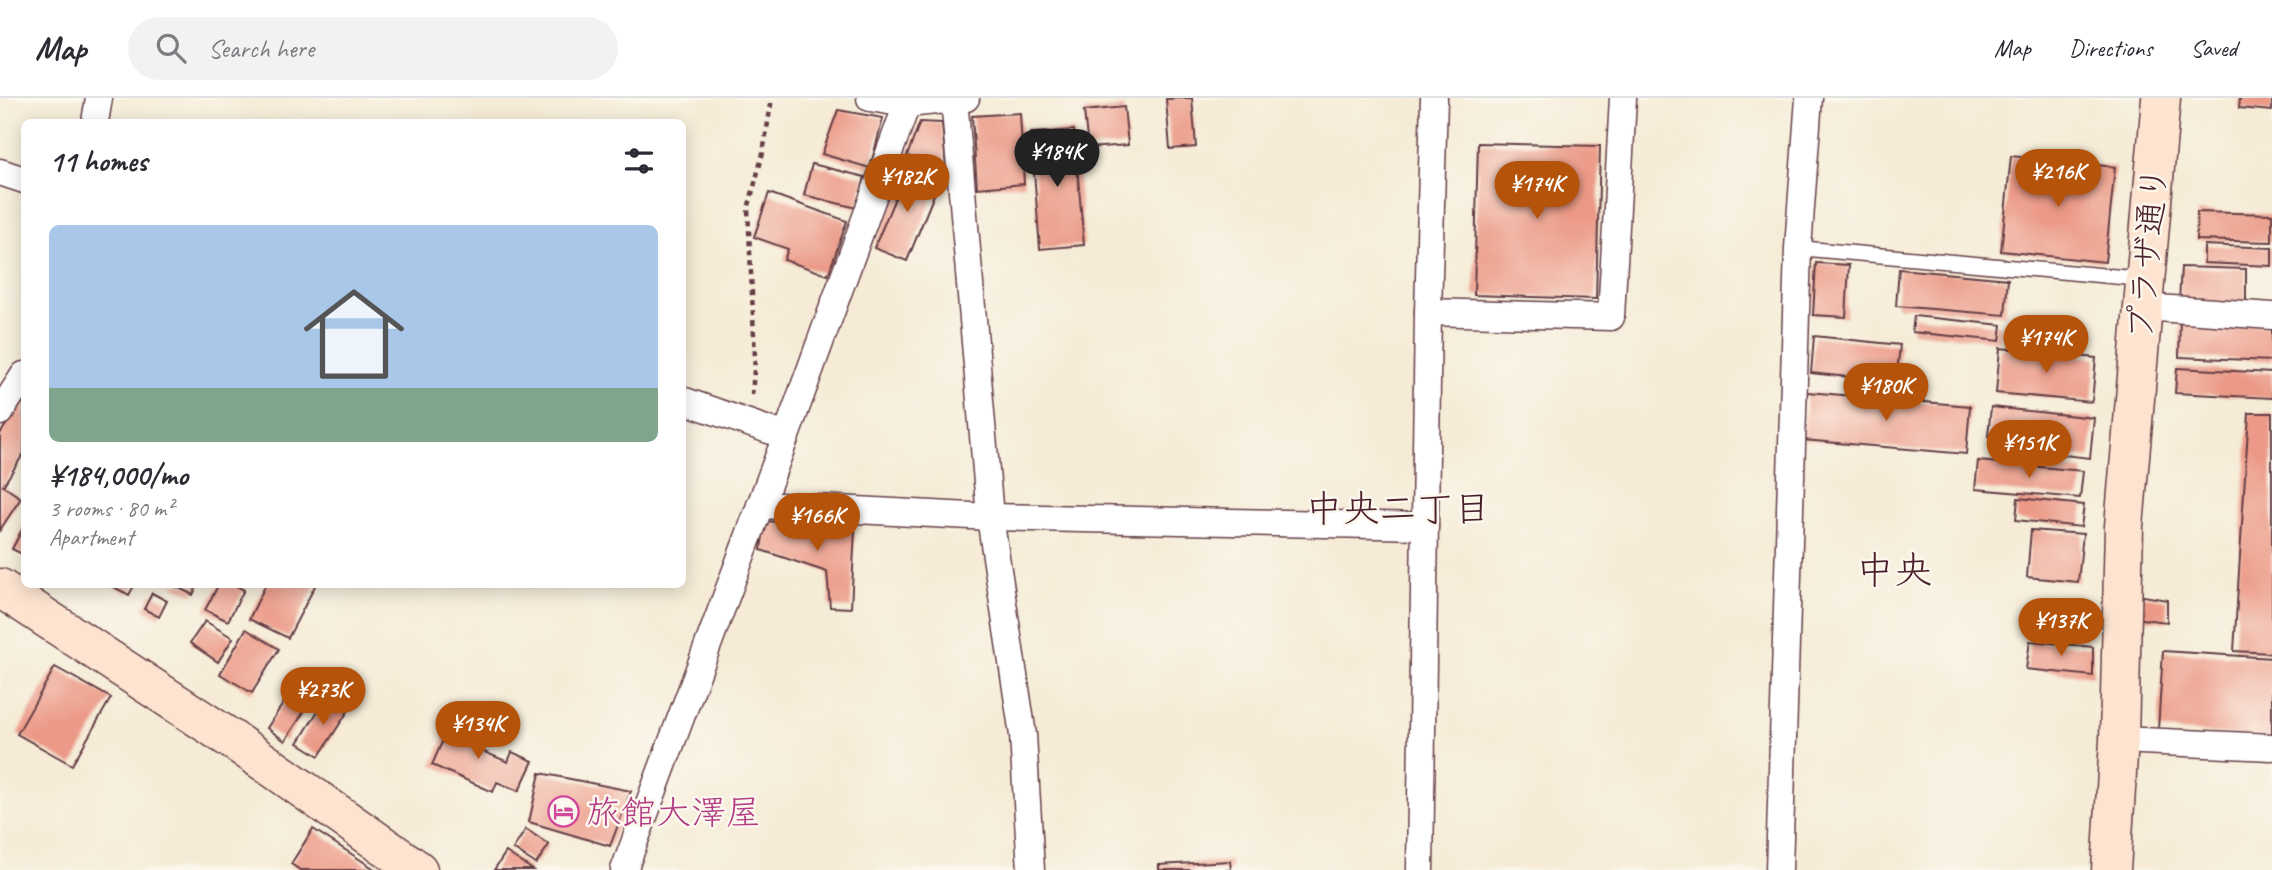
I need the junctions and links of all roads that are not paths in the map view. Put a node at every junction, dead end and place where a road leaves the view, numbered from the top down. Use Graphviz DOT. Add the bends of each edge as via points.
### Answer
graph roads {
  1 [pos="99,98"];
  2 [pos="870,98"];
  3 [pos="958,98"];
  4 [pos="1434,98"];
  5 [pos="1623,98"];
  6 [pos="1809,98"];
  7 [pos="2161,98"];
  8 [pos="907,104"];
  9 [pos="96,119"];
  10 [pos="0,172"];
  11 [pos="21,179"];
  12 [pos="1798,248"];
  13 [pos="2144,293"];
  14 [pos="1428,312"];
  15 [pos="2272,316"];
  16 [pos="21,380"];
  17 [pos="686,401"];
  18 [pos="0,411"];
  19 [pos="786,436"];
  20 [pos="761,505"];
  21 [pos="990,517"];
  22 [pos="1425,526"];
  23 [pos="0,588"];
  24 [pos="2119,740"];
  25 [pos="2272,747"];
  26 [pos="418,870"];
  27 [pos="624,870"];
  28 [pos="1031,870"];
  29 [pos="1420,870"];
  30 [pos="1779,870"];
  31 [pos="2111,870"];
  1 -- 9 [label="street"];
  2 -- 8 [label="street"];
  3 -- 8 [label="street"];
  3 -- 21 [label="street"];
  4 -- 14 [label="street"];
  5 -- 14 [label="street" via="1611,317"];
  6 -- 12 [label="street"];
  7 -- 13 [label="street, プラザ通り"];
  8 -- 19 [label="street"];
  10 -- 11 [label="street"];
  12 -- 13 [label="lane"];
  12 -- 30 [label="street"];
  13 -- 15 [label="street"];
  13 -- 24 [label="street, プラザ通り" via="2124,526"];
  14 -- 22 [label="street"];
  16 -- 18 [label="street"];
  17 -- 19 [label="street"];
  19 -- 20 [label="street"];
  20 -- 21 [label="street"];
  20 -- 27 [label="street"];
  21 -- 22 [label="street"];
  21 -- 28 [label="street" via="1023,735"];
  22 -- 29 [label="street"];
  23 -- 26 [label="street" via="237,743"];
  24 -- 25 [label="street"];
  24 -- 31 [label="street, プラザ通り"];
}
